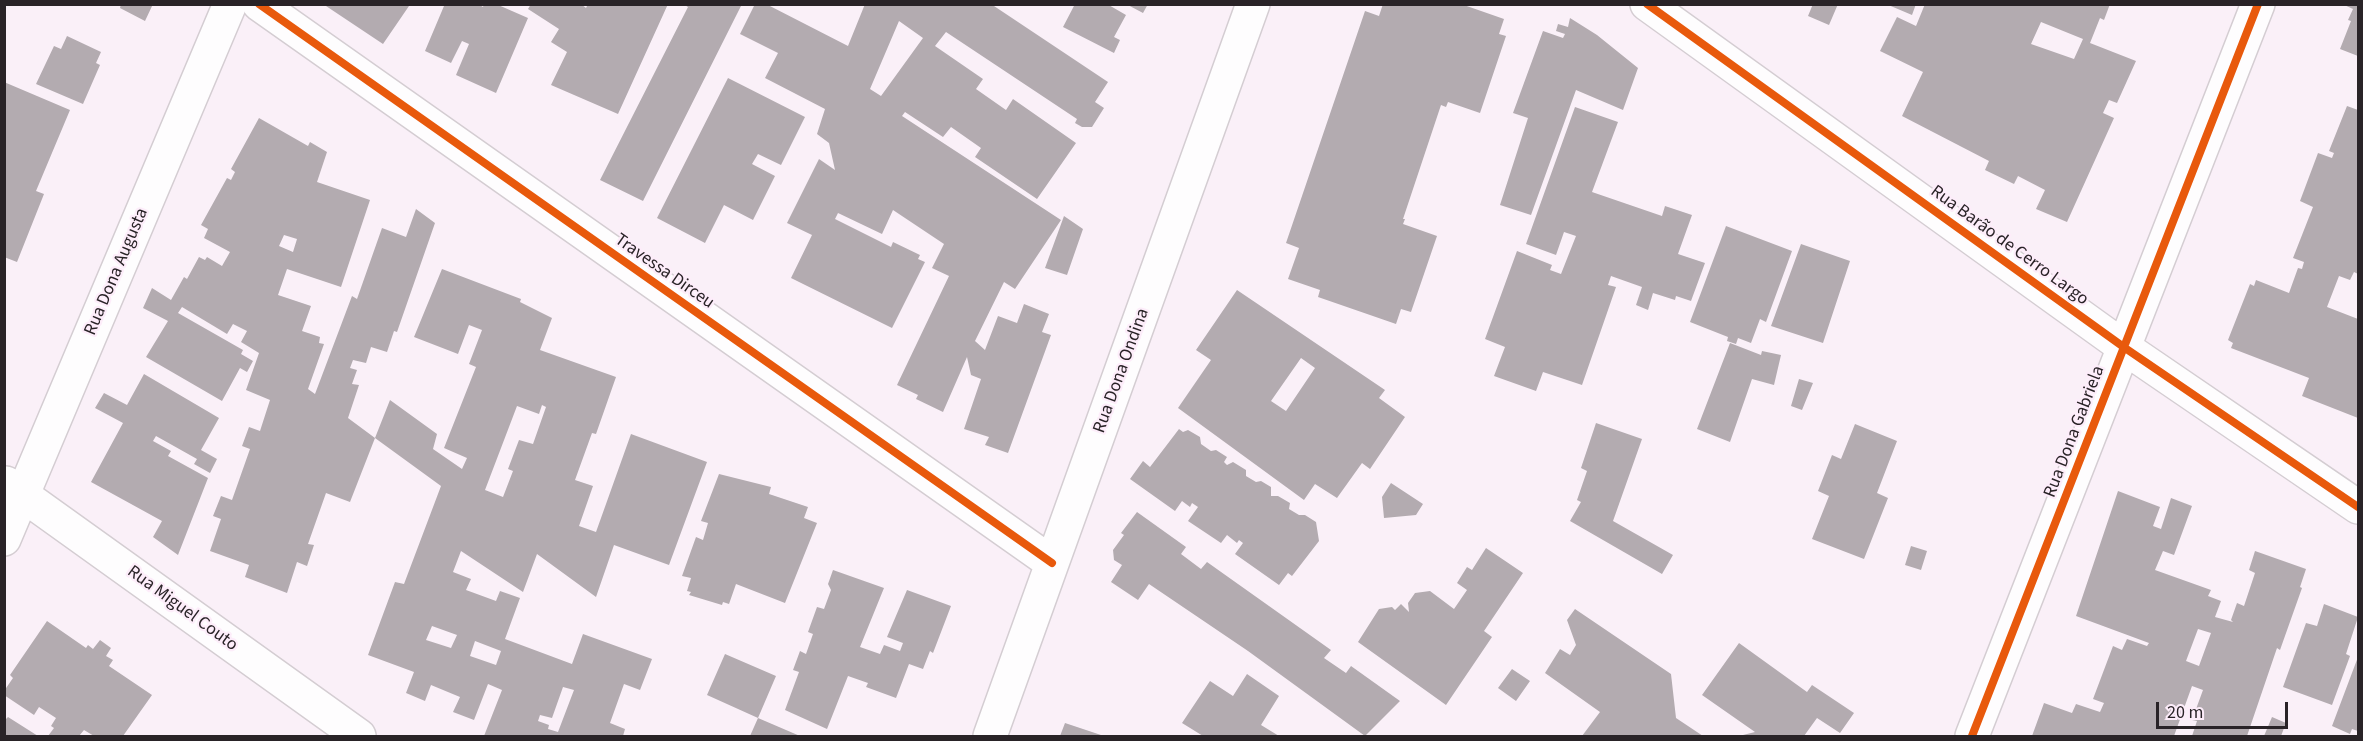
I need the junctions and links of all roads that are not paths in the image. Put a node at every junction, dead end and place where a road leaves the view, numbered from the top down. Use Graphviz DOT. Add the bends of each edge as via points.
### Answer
graph roads {
  1 [pos="230,4"];
  2 [pos="259,4"];
  3 [pos="1253,4"];
  4 [pos="1647,4"];
  5 [pos="2258,4"];
  6 [pos="2125,348"];
  7 [pos="14,488"];
  8 [pos="2358,507"];
  9 [pos="4,539"];
  10 [pos="1052,563"];
  11 [pos="360,736"];
  12 [pos="990,736"];
  13 [pos="1972,736"];
  1 -- 7 [label="street, Rua Dona Augusta"];
  2 -- 10 [label="street, Travessa Dirceu"];
  3 -- 10 [label="street, Rua Dona Ondina"];
  4 -- 6 [label="street, Rua Barão de Cerro Largo"];
  5 -- 6 [label="street, Rua Dona Gabriela"];
  6 -- 8 [label="street, Rua Barão de Cerro Largo"];
  6 -- 13 [label="street, Rua Dona Gabriela"];
  7 -- 9 [label="street, Rua Dona Augusta"];
  7 -- 11 [label="street, Rua Miguel Couto"];
  10 -- 12 [label="street, Rua Dona Ondina"];
}
